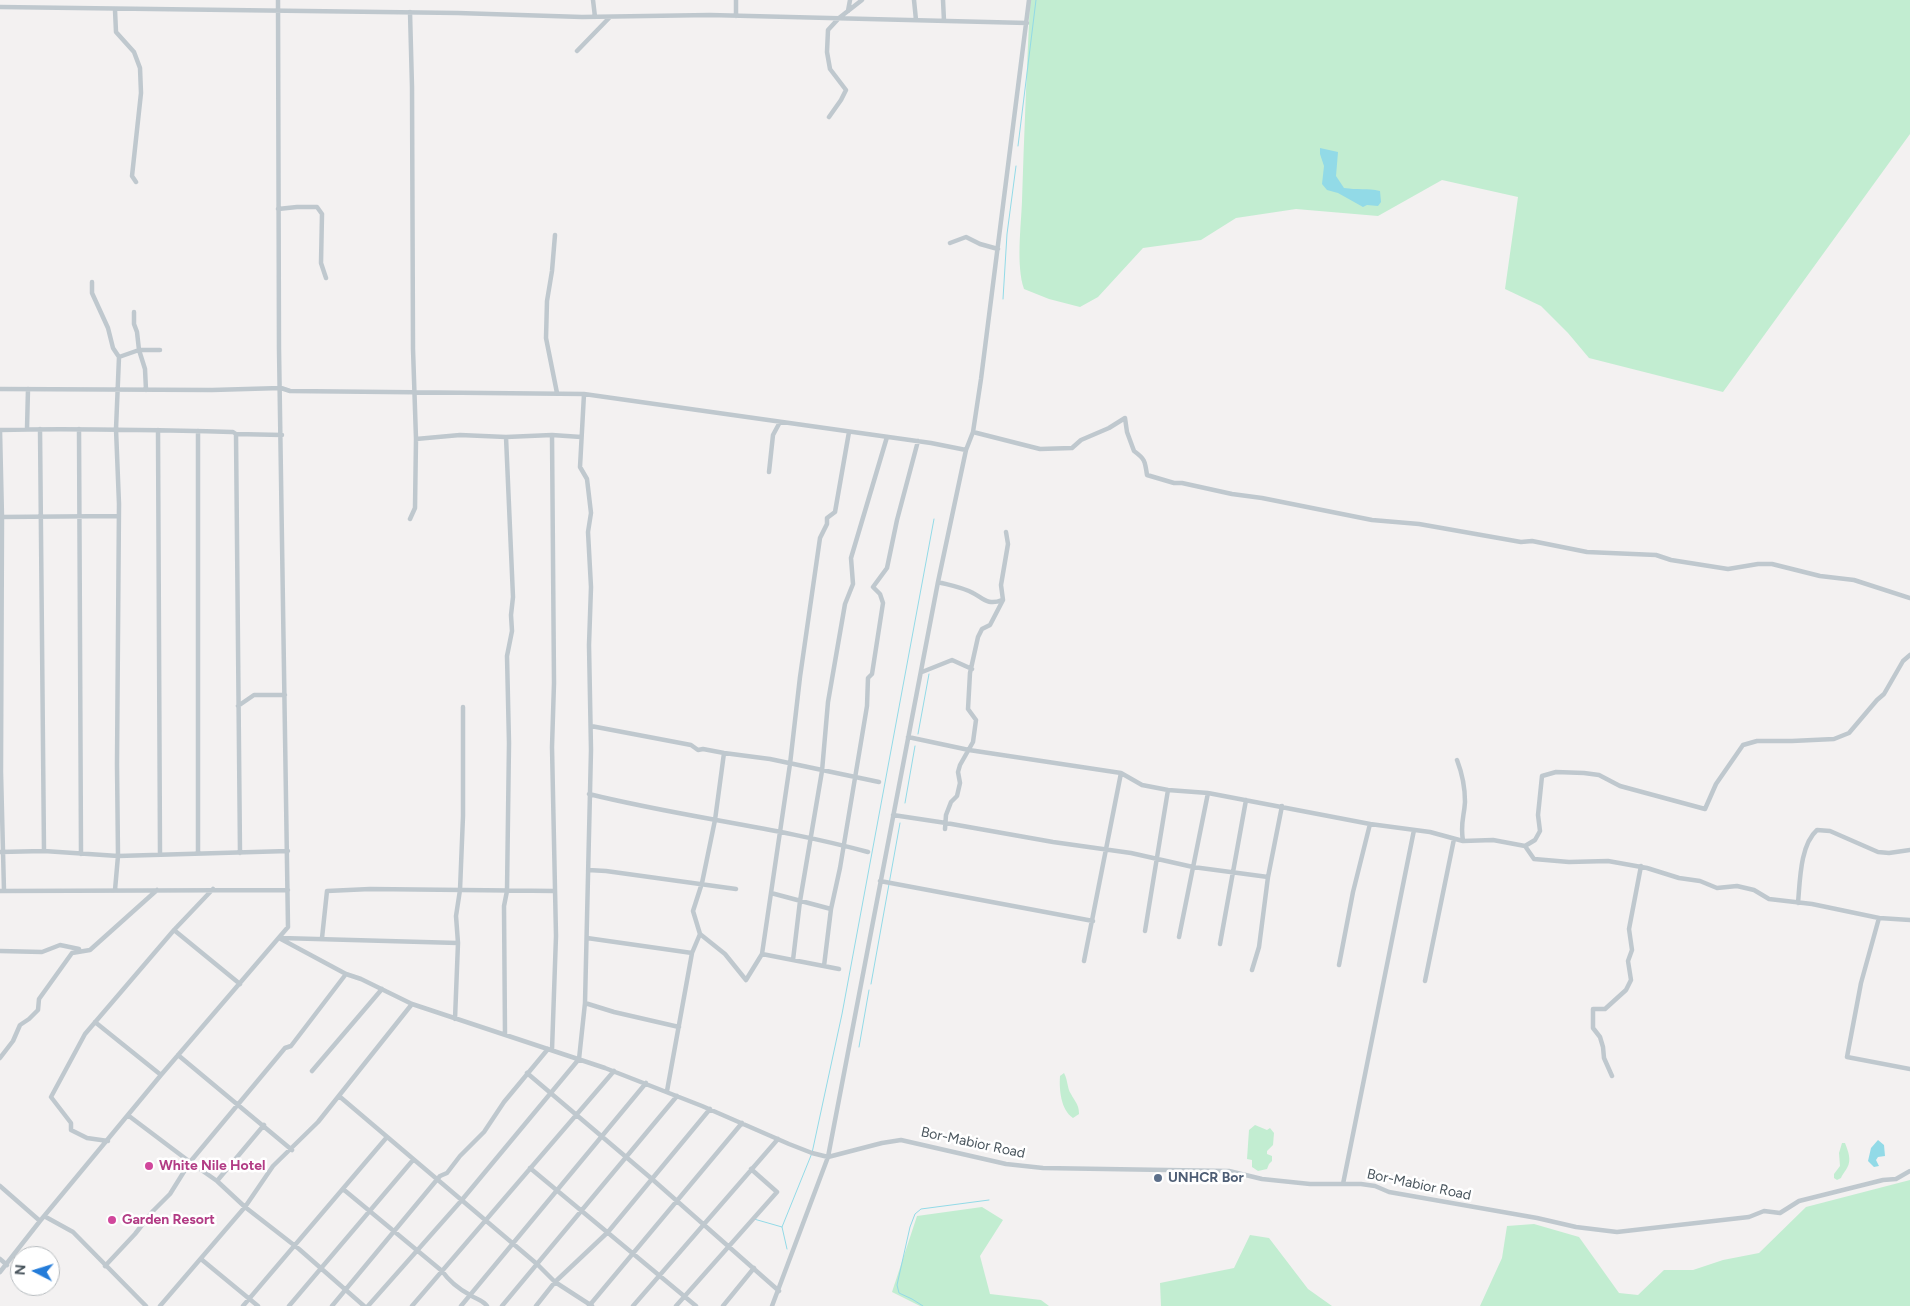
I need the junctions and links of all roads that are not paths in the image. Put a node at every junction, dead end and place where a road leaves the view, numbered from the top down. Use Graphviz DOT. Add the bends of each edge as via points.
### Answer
graph roads {
  1 [pos="278,0"];
  2 [pos="593,0"];
  3 [pos="736,0"];
  4 [pos="850,0"];
  5 [pos="862,0"];
  6 [pos="914,0"];
  7 [pos="943,0"];
  8 [pos="1030,0"];
  9 [pos="0,7"];
  10 [pos="115,10"];
  11 [pos="279,10"];
  12 [pos="848,11"];
  13 [pos="410,12"];
  14 [pos="736,16"];
  15 [pos="595,17"];
  16 [pos="610,17"];
  17 [pos="839,18"];
  18 [pos="916,20"];
  19 [pos="944,21"];
  20 [pos="1027,23"];
  21 [pos="577,51"];
  22 [pos="829,117"];
  23 [pos="136,182"];
  24 [pos="278,209"];
  25 [pos="555,235"];
  26 [pos="950,243"];
  27 [pos="998,249"];
  28 [pos="326,278"];
  29 [pos="92,282"];
  30 [pos="134,312"];
  31 [pos="139,350"];
  32 [pos="160,350"];
  33 [pos="120,357"];
  34 [pos="281,388"];
  35 [pos="0,389"];
  36 [pos="28,389"];
  37 [pos="119,390"];
  38 [pos="146,390"];
  39 [pos="558,393"];
  40 [pos="415,394"];
  41 [pos="584,394"];
  42 [pos="780,422"];
  43 [pos="27,429"];
  44 [pos="40,429"];
  45 [pos="79,429"];
  46 [pos="0,430"];
  47 [pos="116,430"];
  48 [pos="158,430"];
  49 [pos="198,431"];
  50 [pos="849,432"];
  51 [pos="974,432"];
  52 [pos="236,434"];
  53 [pos="282,435"];
  54 [pos="552,435"];
  55 [pos="506,437"];
  56 [pos="888,437"];
  57 [pos="581,438"];
  58 [pos="416,439"];
  59 [pos="918,441"];
  60 [pos="966,450"];
  61 [pos="769,472"];
  62 [pos="41,516"];
  63 [pos="79,516"];
  64 [pos="119,516"];
  65 [pos="1,517"];
  66 [pos="410,520"];
  67 [pos="1006,532"];
  68 [pos="938,582"];
  69 [pos="1910,598"];
  70 [pos="1003,600"];
  71 [pos="1910,655"];
  72 [pos="972,669"];
  73 [pos="922,672"];
  74 [pos="285,695"];
  75 [pos="238,706"];
  76 [pos="462,707"];
  77 [pos="591,726"];
  78 [pos="908,737"];
  79 [pos="969,750"];
  80 [pos="724,753"];
  81 [pos="1457,760"];
  82 [pos="790,764"];
  83 [pos="822,771"];
  84 [pos="1121,772"];
  85 [pos="855,778"];
  86 [pos="879,782"];
  87 [pos="1168,790"];
  88 [pos="1208,793"];
  89 [pos="589,794"];
  90 [pos="1246,800"];
  91 [pos="1282,806"];
  92 [pos="893,815"];
  93 [pos="715,820"];
  94 [pos="946,822"];
  95 [pos="1370,824"];
  96 [pos="945,828"];
  97 [pos="1414,830"];
  98 [pos="781,831"];
  99 [pos="810,838"];
  100 [pos="1454,838"];
  101 [pos="1463,840"];
  102 [pos="842,845"];
  103 [pos="1525,846"];
  104 [pos="1108,849"];
  105 [pos="1910,850"];
  106 [pos="44,851"];
  107 [pos="288,851"];
  108 [pos="2,852"];
  109 [pos="868,852"];
  110 [pos="198,853"];
  111 [pos="240,853"];
  112 [pos="81,854"];
  113 [pos="160,854"];
  114 [pos="118,856"];
  115 [pos="1156,857"];
  116 [pos="1641,866"];
  117 [pos="1193,867"];
  118 [pos="588,870"];
  119 [pos="1234,871"];
  120 [pos="1268,877"];
  121 [pos="880,881"];
  122 [pos="702,883"];
  123 [pos="736,889"];
  124 [pos="115,890"];
  125 [pos="156,890"];
  126 [pos="213,890"];
  127 [pos="288,890"];
  128 [pos="460,890"];
  129 [pos="2,891"];
  130 [pos="507,891"];
  131 [pos="555,891"];
  132 [pos="771,893"];
  133 [pos="800,901"];
  134 [pos="1798,903"];
  135 [pos="831,909"];
  136 [pos="1879,918"];
  137 [pos="1910,920"];
  138 [pos="1093,921"];
  139 [pos="174,930"];
  140 [pos="1145,931"];
  141 [pos="700,934"];
  142 [pos="1179,937"];
  143 [pos="279,938"];
  144 [pos="322,938"];
  145 [pos="587,938"];
  146 [pos="458,943"];
  147 [pos="1220,944"];
  148 [pos="90,950"];
  149 [pos="0,952"];
  150 [pos="692,954"];
  151 [pos="762,954"];
  152 [pos="793,960"];
  153 [pos="1084,961"];
  154 [pos="1339,965"];
  155 [pos="824,966"];
  156 [pos="839,969"];
  157 [pos="1252,970"];
  158 [pos="346,974"];
  159 [pos="1425,981"];
  160 [pos="240,984"];
  161 [pos="382,989"];
  162 [pos="585,1003"];
  163 [pos="412,1004"];
  164 [pos="455,1019"];
  165 [pos="95,1022"];
  166 [pos="680,1027"];
  167 [pos="505,1035"];
  168 [pos="550,1049"];
  169 [pos="178,1055"];
  170 [pos="0,1058"];
  171 [pos="579,1059"];
  172 [pos="1910,1069"];
  173 [pos="312,1071"];
  174 [pos="614,1071"];
  175 [pos="527,1073"];
  176 [pos="161,1075"];
  177 [pos="1612,1076"];
  178 [pos="646,1083"];
  179 [pos="667,1091"];
  180 [pos="551,1093"];
  181 [pos="339,1096"];
  182 [pos="678,1096"];
  183 [pos="238,1104"];
  184 [pos="710,1109"];
  185 [pos="577,1114"];
  186 [pos="129,1116"];
  187 [pos="742,1123"];
  188 [pos="264,1125"];
  189 [pos="603,1136"];
  190 [pos="387,1137"];
  191 [pos="778,1139"];
  192 [pos="108,1141"];
  193 [pos="292,1150"];
  194 [pos="627,1156"];
  195 [pos="828,1157"];
  196 [pos="413,1160"];
  197 [pos="190,1162"];
  198 [pos="530,1168"];
  199 [pos="751,1169"];
  200 [pos="1910,1171"];
  201 [pos="652,1179"];
  202 [pos="217,1180"];
  203 [pos="436,1180"];
  204 [pos="1343,1184"];
  205 [pos="0,1186"];
  206 [pos="343,1189"];
  207 [pos="558,1191"];
  208 [pos="461,1200"];
  209 [pos="678,1201"];
  210 [pos="245,1207"];
  211 [pos="582,1210"];
  212 [pos="369,1211"];
  213 [pos="44,1216"];
  214 [pos="40,1221"];
  215 [pos="485,1221"];
  216 [pos="704,1224"];
  217 [pos="394,1231"];
  218 [pos="608,1232"];
  219 [pos="513,1244"];
  220 [pos="294,1245"];
  221 [pos="729,1246"];
  222 [pos="418,1251"];
  223 [pos="633,1254"];
  224 [pos="0,1259"];
  225 [pos="202,1259"];
  226 [pos="537,1264"];
  227 [pos="6,1265"];
  228 [pos="106,1266"];
  229 [pos="321,1268"];
  230 [pos="754,1268"];
  231 [pos="442,1271"];
  232 [pos="0,1272"];
  233 [pos="659,1275"];
  234 [pos="555,1282"];
  235 [pos="345,1290"];
  236 [pos="779,1291"];
  237 [pos="470,1296"];
  238 [pos="684,1296"];
  239 [pos="249,1298"];
  240 [pos="591,1305"];
  241 [pos="146,1306"];
  242 [pos="160,1306"];
  243 [pos="242,1306"];
  244 [pos="258,1306"];
  245 [pos="289,1306"];
  246 [pos="332,1306"];
  247 [pos="364,1306"];
  248 [pos="368,1306"];
  249 [pos="412,1306"];
  250 [pos="461,1306"];
  251 [pos="487,1306"];
  252 [pos="502,1306"];
  253 [pos="536,1306"];
  254 [pos="633,1306"];
  255 [pos="676,1306"];
  256 [pos="696,1306"];
  257 [pos="723,1306"];
  258 [pos="772,1306"];
  1 -- 11 [label="street"];
  2 -- 15 [label="street"];
  3 -- 14 [label="street"];
  4 -- 12 [label="street"];
  5 -- 12 [label="street"];
  6 -- 18 [label="street"];
  7 -- 19 [label="street"];
  8 -- 20 [label="street"];
  9 -- 10 [label="street"];
  10 -- 11 [label="street"];
  10 -- 23 [label="street" via="116,32 134,52 140,68 142,93 132,176"];
  11 -- 13 [label="street"];
  11 -- 24 [label="street"];
  12 -- 17 [label="street"];
  13 -- 15 [label="street"];
  13 -- 40 [label="street"];
  14 -- 16 [label="street"];
  14 -- 17 [label="street"];
  15 -- 16 [label="street"];
  16 -- 21 [label="street"];
  17 -- 18 [label="street"];
  17 -- 22 [label="street" via="828,30 827,52 830,70 846,90"];
  18 -- 19 [label="street"];
  19 -- 20 [label="street"];
  20 -- 27 [label="street"];
  24 -- 28 [label="street" via="317,207 322,214 321,263"];
  24 -- 34 [label="street"];
  25 -- 39 [label="street" via="546,338"];
  26 -- 27 [label="street" via="966,237"];
  27 -- 51 [label="street"];
  29 -- 33 [label="street" via="92,293 113,348"];
  30 -- 31 [label="street"];
  31 -- 32 [label="street"];
  31 -- 33 [label="street"];
  31 -- 38 [label="street" via="145,369"];
  33 -- 37 [label="street"];
  34 -- 38 [label="street"];
  34 -- 40 [label="street" via="290,391"];
  34 -- 53 [label="street"];
  35 -- 36 [label="street"];
  36 -- 37 [label="street"];
  36 -- 43 [label="street"];
  37 -- 38 [label="street"];
  37 -- 47 [label="street"];
  39 -- 40 [label="street"];
  39 -- 41 [label="street"];
  40 -- 58 [label="street"];
  41 -- 42 [label="street"];
  41 -- 57 [label="street"];
  42 -- 50 [label="street"];
  42 -- 61 [label="street" via="773,435"];
  43 -- 44 [label="street"];
  43 -- 46 [label="street"];
  44 -- 45 [label="street"];
  44 -- 62 [label="street"];
  45 -- 47 [label="street"];
  45 -- 63 [label="street"];
  46 -- 65 [label="street"];
  47 -- 48 [label="street"];
  47 -- 64 [label="street"];
  48 -- 49 [label="street"];
  48 -- 113 [label="street"];
  49 -- 52 [label="street"];
  49 -- 110 [label="street"];
  50 -- 56 [label="street"];
  50 -- 82 [label="street" via="835,512 827,518 820,538"];
  51 -- 60 [label="street"];
  51 -- 69 [label="street" via="1040,449 1072,448 1081,440 1125,418 1134,451 1145,461 1147,475 1174,483 1372,520 1420,524 1587,552 1656,555 1728,570 1772,564 1820,576 1854,580"];
  52 -- 53 [label="street"];
  52 -- 75 [label="street"];
  53 -- 74 [label="street"];
  54 -- 55 [label="street"];
  54 -- 57 [label="street"];
  54 -- 131 [label="street"];
  55 -- 58 [label="street" via="460,435"];
  55 -- 130 [label="street" via="513,597 507,656"];
  56 -- 59 [label="street"];
  56 -- 83 [label="street" via="851,558 852,584 844,604 828,702"];
  57 -- 77 [label="street" via="580,467 587,479 591,512 588,532"];
  58 -- 66 [label="street" via="415,508"];
  59 -- 60 [label="street"];
  59 -- 85 [label="street" via="887,568 872,587 880,594 883,603 872,674 868,678 867,706"];
  60 -- 68 [label="street"];
  62 -- 63 [label="street"];
  62 -- 65 [label="street"];
  62 -- 106 [label="street"];
  63 -- 64 [label="street"];
  63 -- 112 [label="street"];
  64 -- 114 [label="street"];
  65 -- 108 [label="street"];
  67 -- 70 [label="street" via="1008,544 1001,585"];
  68 -- 70 [label="street" via="973,593 982,600"];
  68 -- 73 [label="street"];
  70 -- 72 [label="street" via="990,625 982,629 978,637"];
  71 -- 103 [label="street" via="1884,694 1849,733 1834,739 1757,741 1743,745 1716,784 1704,809 1620,786 1599,775 1556,772 1542,776 1538,815 1540,831 1535,840"];
  72 -- 73 [label="street" via="952,660"];
  72 -- 79 [label="street" via="968,709 976,720 976,730"];
  73 -- 78 [label="street"];
  74 -- 75 [label="street" via="254,695"];
  74 -- 107 [label="street"];
  75 -- 111 [label="street"];
  76 -- 128 [label="street"];
  77 -- 80 [label="street"];
  77 -- 89 [label="street"];
  78 -- 79 [label="street"];
  78 -- 92 [label="street"];
  79 -- 84 [label="street"];
  79 -- 94 [label="street" via="960,765 957,796 951,802"];
  80 -- 82 [label="street"];
  80 -- 93 [label="street"];
  81 -- 101 [label="street" via="1465,797 1461,823"];
  82 -- 83 [label="street"];
  82 -- 98 [label="street"];
  83 -- 85 [label="street"];
  83 -- 99 [label="street"];
  84 -- 87 [label="street" via="1142,785"];
  84 -- 104 [label="street"];
  85 -- 86 [label="street"];
  85 -- 102 [label="street"];
  87 -- 88 [label="street"];
  87 -- 115 [label="street"];
  88 -- 90 [label="street"];
  88 -- 117 [label="street"];
  89 -- 93 [label="street"];
  89 -- 118 [label="street"];
  90 -- 91 [label="street"];
  90 -- 119 [label="street"];
  91 -- 95 [label="street"];
  91 -- 120 [label="street"];
  92 -- 94 [label="street"];
  92 -- 121 [label="street"];
  93 -- 98 [label="street"];
  93 -- 122 [label="street"];
  94 -- 96 [label="street"];
  94 -- 104 [label="street"];
  95 -- 97 [label="street"];
  95 -- 154 [label="street"];
  97 -- 100 [label="street"];
  97 -- 204 [label="street"];
  98 -- 99 [label="street"];
  98 -- 132 [label="street"];
  99 -- 102 [label="street"];
  99 -- 133 [label="street"];
  100 -- 101 [label="street"];
  100 -- 159 [label="street"];
  101 -- 103 [label="street" via="1493,840"];
  102 -- 109 [label="street"];
  102 -- 135 [label="street"];
  103 -- 116 [label="street" via="1534,859 1608,861"];
  104 -- 115 [label="street"];
  104 -- 138 [label="street"];
  105 -- 134 [label="street" via="1878,852 1830,832 1817,830 1806,846"];
  106 -- 108 [label="street"];
  106 -- 112 [label="street"];
  107 -- 111 [label="street"];
  107 -- 127 [label="street"];
  108 -- 129 [label="street"];
  110 -- 111 [label="street"];
  110 -- 113 [label="street"];
  112 -- 114 [label="street"];
  113 -- 114 [label="street"];
  114 -- 124 [label="street"];
  115 -- 117 [label="street"];
  115 -- 140 [label="street"];
  116 -- 134 [label="street" via="1717,888 1737,886 1754,890 1770,899"];
  116 -- 177 [label="street" via="1630,929 1632,950 1628,961 1631,980 1626,990 1605,1009 1593,1009 1593,1028 1600,1037"];
  117 -- 119 [label="street"];
  117 -- 142 [label="street"];
  118 -- 122 [label="street"];
  118 -- 145 [label="street"];
  119 -- 120 [label="street"];
  119 -- 147 [label="street"];
  120 -- 157 [label="street" via="1259,947"];
  121 -- 138 [label="street"];
  121 -- 195 [label="street"];
  122 -- 123 [label="street"];
  122 -- 141 [label="street" via="693,911"];
  124 -- 125 [label="street"];
  124 -- 129 [label="street"];
  125 -- 126 [label="street"];
  125 -- 148 [label="street"];
  126 -- 127 [label="street"];
  126 -- 139 [label="street"];
  127 -- 143 [label="street" via="288,927"];
  128 -- 130 [label="street"];
  128 -- 144 [label="street" via="327,891"];
  128 -- 146 [label="street" via="456,916"];
  130 -- 131 [label="street"];
  130 -- 167 [label="street" via="504,906"];
  131 -- 168 [label="street"];
  132 -- 133 [label="street"];
  132 -- 151 [label="street"];
  133 -- 135 [label="street"];
  133 -- 152 [label="street"];
  134 -- 136 [label="street"];
  135 -- 155 [label="street"];
  136 -- 137 [label="street"];
  136 -- 172 [label="street" via="1861,983 1847,1057"];
  138 -- 153 [label="street"];
  139 -- 160 [label="street"];
  139 -- 165 [label="street"];
  141 -- 150 [label="street"];
  141 -- 151 [label="street" via="725,954 746,980"];
  143 -- 144 [label="street"];
  143 -- 158 [label="street"];
  143 -- 160 [label="street"];
  144 -- 146 [label="street"];
  145 -- 150 [label="street"];
  145 -- 162 [label="street"];
  146 -- 164 [label="street"];
  148 -- 149 [label="street" via="60,945 42,952"];
  148 -- 170 [label="street" via="72,953 38,1000 38,1010 20,1025"];
  150 -- 166 [label="street"];
  151 -- 152 [label="street"];
  152 -- 155 [label="street"];
  155 -- 156 [label="street"];
  158 -- 161 [label="street"];
  158 -- 183 [label="street" via="291,1046 285,1048"];
  160 -- 169 [label="street"];
  161 -- 163 [label="street"];
  161 -- 173 [label="street"];
  162 -- 166 [label="street"];
  162 -- 171 [label="street"];
  163 -- 164 [label="street"];
  163 -- 181 [label="street"];
  164 -- 167 [label="street"];
  165 -- 176 [label="street"];
  165 -- 192 [label="street" via="51,1096 71,1123 71,1130 87,1138"];
  166 -- 179 [label="street"];
  167 -- 168 [label="street"];
  168 -- 171 [label="street"];
  168 -- 175 [label="street"];
  169 -- 176 [label="street"];
  169 -- 183 [label="street"];
  171 -- 174 [label="street"];
  171 -- 180 [label="street"];
  174 -- 178 [label="street"];
  174 -- 185 [label="street"];
  175 -- 180 [label="street"];
  175 -- 203 [label="street" via="484,1132 448,1173"];
  176 -- 186 [label="street"];
  178 -- 179 [label="street"];
  178 -- 189 [label="street"];
  179 -- 182 [label="street"];
  180 -- 185 [label="street"];
  180 -- 208 [label="street"];
  181 -- 190 [label="street"];
  181 -- 193 [label="street"];
  182 -- 184 [label="street"];
  182 -- 194 [label="street"];
  183 -- 188 [label="street"];
  183 -- 197 [label="street"];
  184 -- 187 [label="street"];
  184 -- 201 [label="street"];
  185 -- 189 [label="street"];
  185 -- 198 [label="street"];
  186 -- 192 [label="street"];
  186 -- 197 [label="street"];
  187 -- 191 [label="street"];
  187 -- 209 [label="street"];
  188 -- 193 [label="street"];
  188 -- 202 [label="street"];
  189 -- 194 [label="street"];
  189 -- 207 [label="street"];
  190 -- 196 [label="street"];
  190 -- 206 [label="street"];
  191 -- 195 [label="street"];
  191 -- 199 [label="street"];
  192 -- 213 [label="street"];
  193 -- 210 [label="street" via="268,1173"];
  194 -- 201 [label="street"];
  194 -- 211 [label="street"];
  195 -- 204 [label="street, Bor-Mabior Road" via="901,1140 1006,1164 1043,1168 1229,1171 1262,1179"];
  195 -- 236 [label="street"];
  196 -- 203 [label="street"];
  196 -- 212 [label="street"];
  197 -- 202 [label="street"];
  197 -- 228 [label="street" via="170,1194"];
  198 -- 207 [label="street"];
  198 -- 215 [label="street"];
  199 -- 216 [label="street"];
  199 -- 221 [label="street" via="777,1192"];
  200 -- 204 [label="street, Bor-Mabior Road" via="1896,1179 1799,1200 1780,1213 1764,1212 1617,1232 1389,1192 1375,1186"];
  201 -- 209 [label="street"];
  201 -- 218 [label="street"];
  202 -- 210 [label="street"];
  203 -- 208 [label="street"];
  203 -- 217 [label="street"];
  205 -- 214 [label="street"];
  206 -- 212 [label="street"];
  206 -- 220 [label="street"];
  207 -- 211 [label="street"];
  207 -- 219 [label="street"];
  208 -- 215 [label="street"];
  208 -- 222 [label="street"];
  209 -- 216 [label="street"];
  209 -- 223 [label="street"];
  210 -- 220 [label="street"];
  210 -- 225 [label="street"];
  211 -- 218 [label="street"];
  211 -- 226 [label="street"];
  212 -- 217 [label="street"];
  212 -- 229 [label="street"];
  213 -- 214 [label="street"];
  213 -- 228 [label="street" via="73,1232"];
  214 -- 227 [label="street"];
  215 -- 219 [label="street"];
  215 -- 231 [label="street"];
  216 -- 221 [label="street"];
  216 -- 233 [label="street"];
  217 -- 222 [label="street"];
  217 -- 235 [label="street"];
  218 -- 223 [label="street"];
  218 -- 234 [label="street"];
  219 -- 226 [label="street"];
  219 -- 237 [label="street"];
  220 -- 229 [label="street"];
  220 -- 239 [label="street"];
  221 -- 230 [label="street"];
  221 -- 238 [label="street"];
  222 -- 231 [label="street"];
  222 -- 248 [label="street"];
  223 -- 233 [label="street"];
  223 -- 240 [label="street"];
  224 -- 227 [label="street"];
  225 -- 239 [label="street"];
  225 -- 242 [label="street"];
  226 -- 234 [label="street"];
  226 -- 252 [label="street"];
  227 -- 232 [label="street"];
  228 -- 241 [label="street"];
  229 -- 235 [label="street"];
  229 -- 245 [label="street"];
  230 -- 236 [label="street"];
  230 -- 257 [label="street"];
  231 -- 237 [label="street" via="448,1280"];
  231 -- 249 [label="street"];
  233 -- 238 [label="street"];
  233 -- 254 [label="street"];
  234 -- 240 [label="street"];
  234 -- 253 [label="street"];
  235 -- 246 [label="street"];
  235 -- 247 [label="street"];
  236 -- 258 [label="street"];
  237 -- 250 [label="street"];
  237 -- 251 [label="street"];
  238 -- 255 [label="street"];
  238 -- 256 [label="street"];
  239 -- 243 [label="street"];
  239 -- 244 [label="street"];
}
